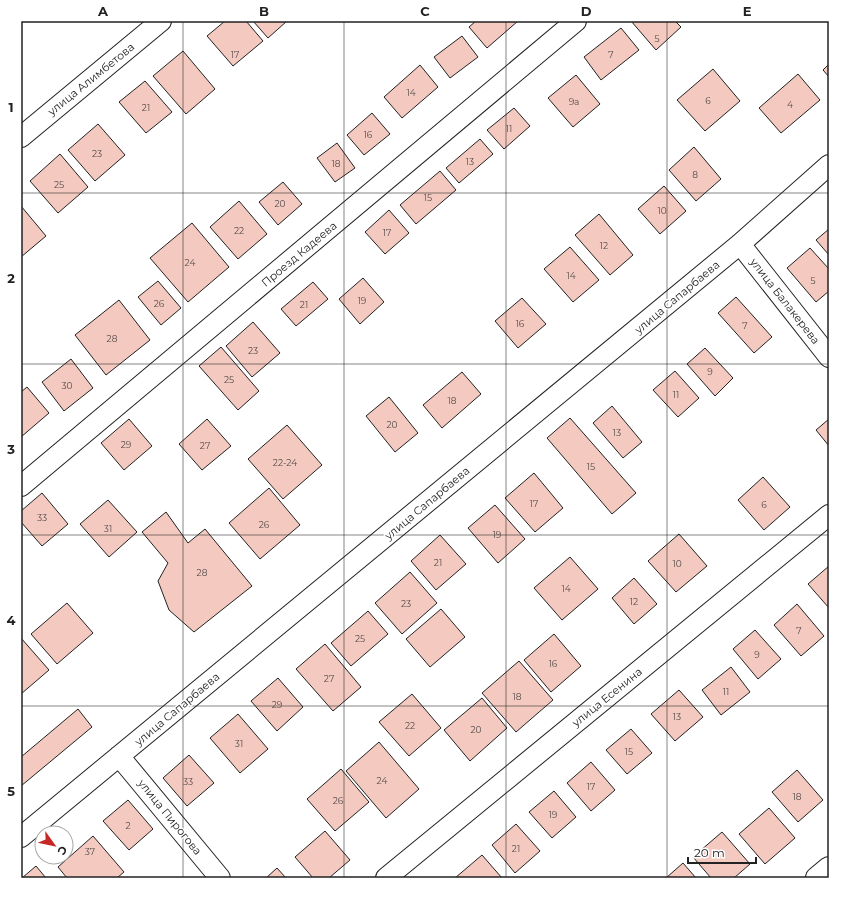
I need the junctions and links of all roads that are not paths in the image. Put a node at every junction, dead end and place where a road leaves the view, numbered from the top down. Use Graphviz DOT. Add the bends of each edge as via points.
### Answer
graph roads {
  1 [pos="162,21"];
  2 [pos="576,21"];
  3 [pos="21,136"];
  4 [pos="829,165"];
  5 [pos="740,244"];
  6 [pos="829,357"];
  7 [pos="21,486"];
  8 [pos="829,515"];
  9 [pos="119,756"];
  10 [pos="21,836"];
  11 [pos="829,868"];
  12 [pos="220,878"];
  13 [pos="386,878"];
  14 [pos="817,878"];
  1 -- 3 [label="street, улица Алимбетова"];
  2 -- 7 [label="street, Проезд Кадеева"];
  4 -- 5 [label="street, улица Сапарбаева"];
  5 -- 6 [label="street, улица Балакерева"];
  5 -- 9 [label="street, улица Сапарбаева"];
  8 -- 13 [label="street, улица Есенина"];
  9 -- 10 [label="street, улица Сапарбаева"];
  9 -- 12 [label="street, улица Пирогова"];
  11 -- 14 [label="main road"];
}
